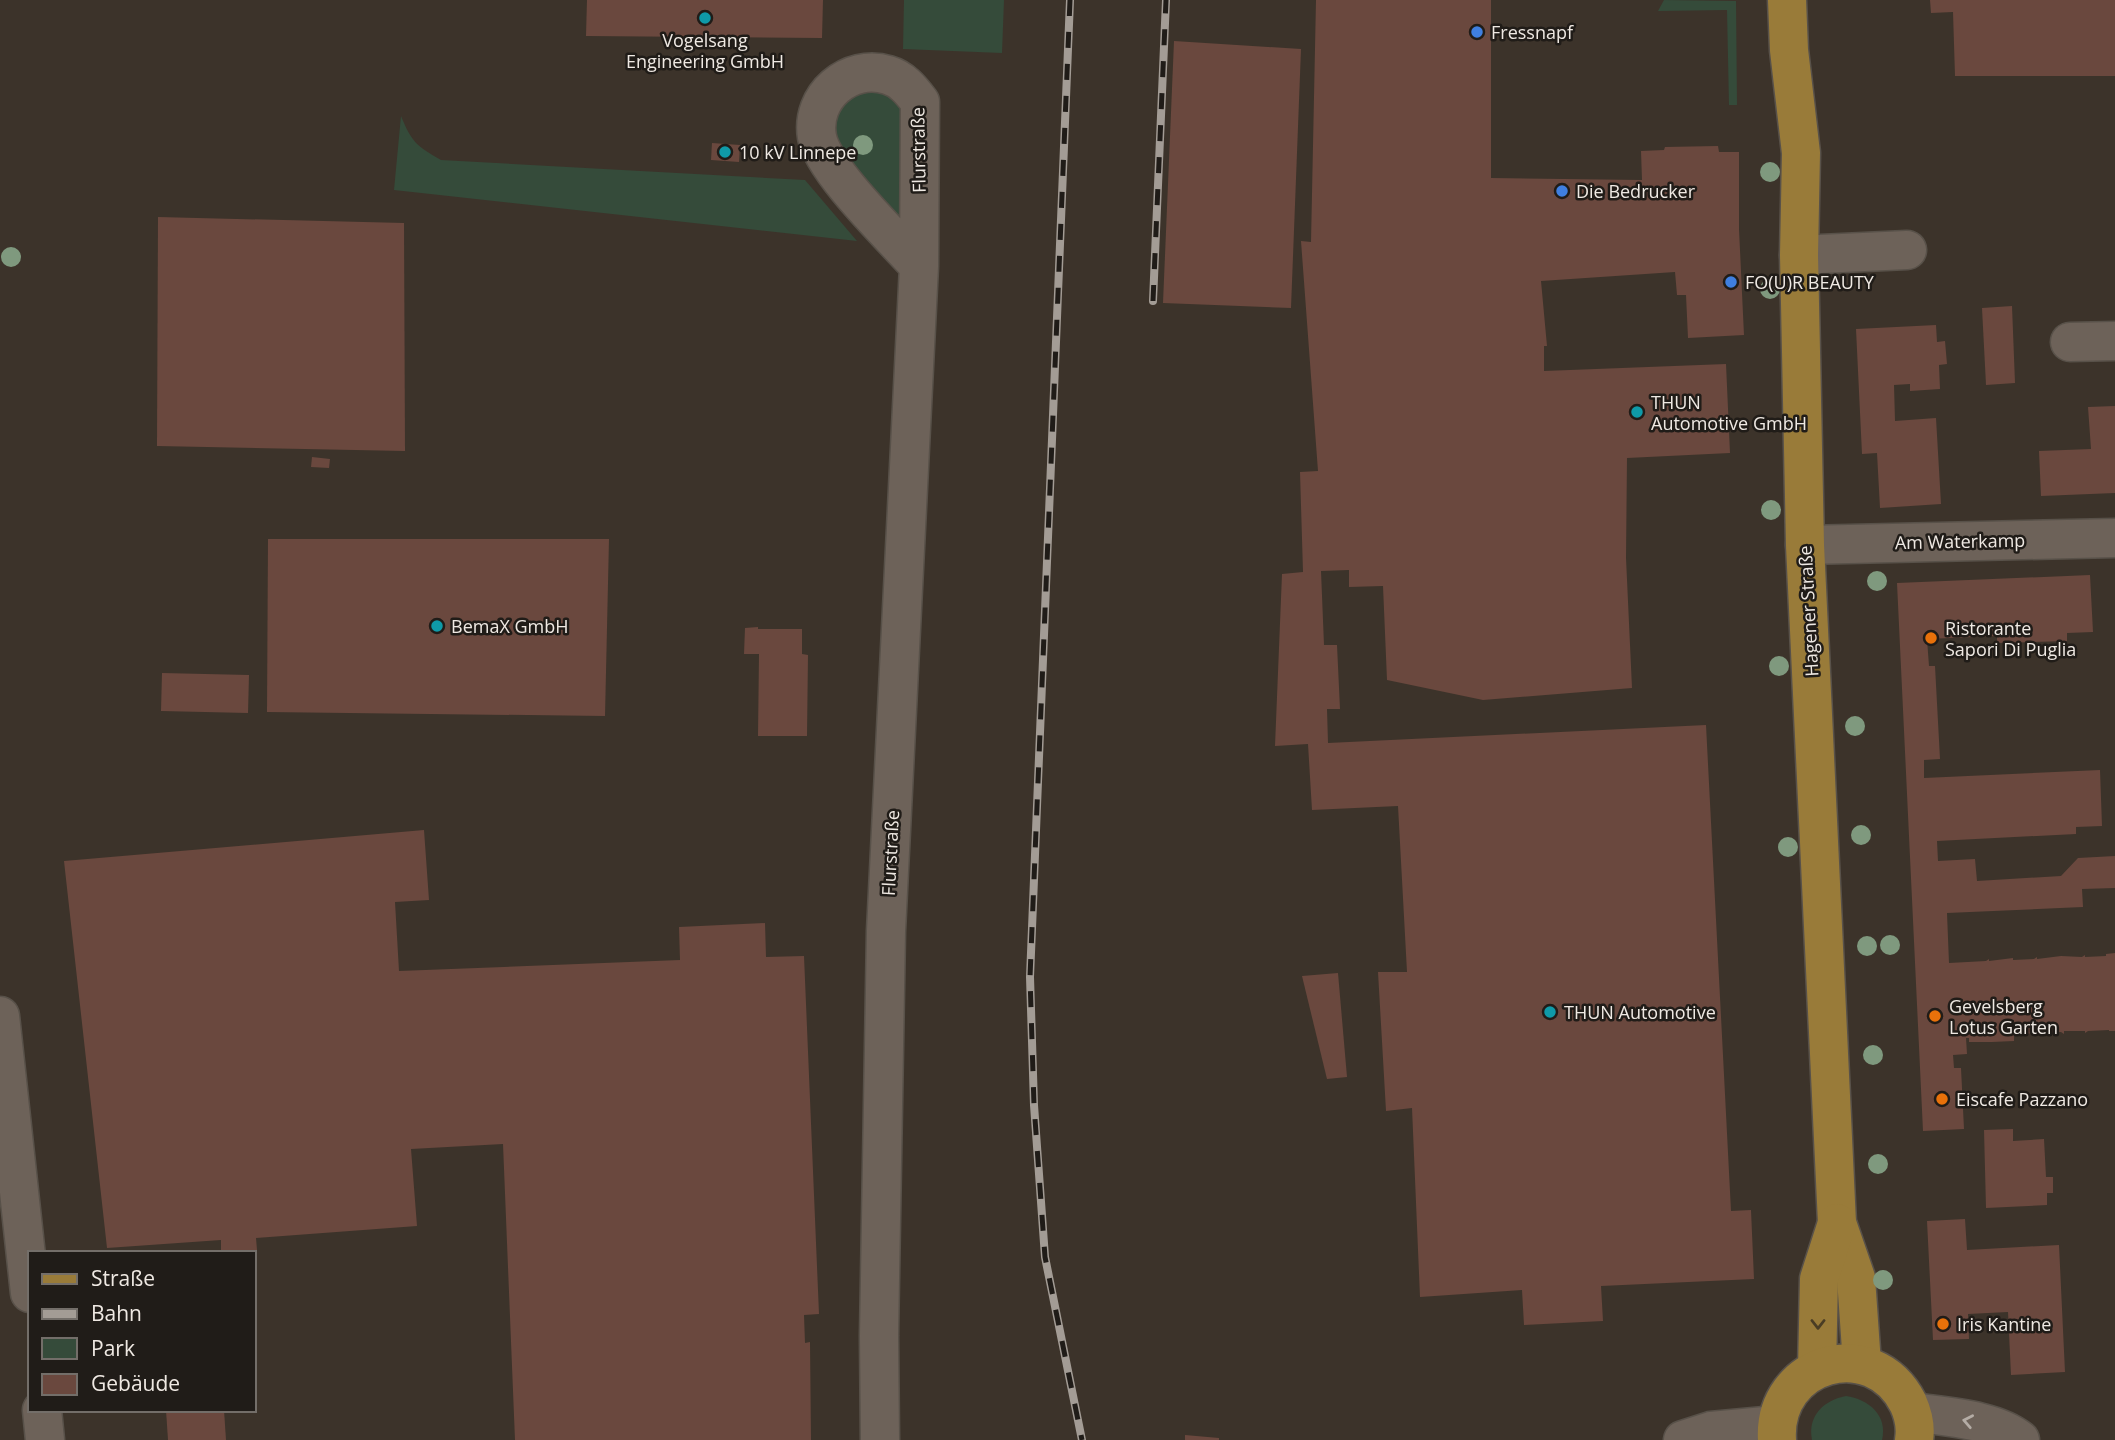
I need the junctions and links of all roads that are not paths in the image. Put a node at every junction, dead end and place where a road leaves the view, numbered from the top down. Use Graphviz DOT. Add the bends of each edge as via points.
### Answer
graph roads {
  1 [pos="1787,0"];
  2 [pos="1907,250"];
  3 [pos="1799,255"];
  4 [pos="919,266"];
  5 [pos="2115,341"];
  6 [pos="2070,342"];
  7 [pos="2115,538"];
  8 [pos="1805,545"];
  9 [pos="0,1016"];
  10 [pos="1837,1223"];
  11 [pos="28,1275"];
  12 [pos="1862,1364"];
  13 [pos="1818,1369"];
  14 [pos="42,1412"];
  15 [pos="1913,1426"];
  16 [pos="1776,1433"];
  17 [pos="46,1440"];
  18 [pos="880,1440"];
  19 [pos="1683,1440"];
  20 [pos="2020,1440"];
  1 -- 3 [label="main road, Hagener Straße" via="1801,153"];
  2 -- 3 [label="street"];
  3 -- 8 [label="main road, Hagener Straße"];
  4 -- 4 [label="street, Flurstraße" via="920,102 907,86 889,75 853,75 832,89 818,114 822,152"];
  4 -- 18 [label="street, Flurstraße" via="886,931"];
  5 -- 6 [label="street"];
  7 -- 8 [label="street, Am Waterkamp"];
  8 -- 10 [label="main road, Hagener Straße"];
  9 -- 11 [label="street"];
  10 -- 12 [label="main road, Hagener Straße" via="1856,1278"];
  10 -- 13 [label="main road, Hagener Straße, one-way" via="1819,1279"];
  12 -- 13 [label="main road"];
  12 -- 15 [label="main road" via="1901,1391"];
  13 -- 16 [label="main road" via="1801,1378 1789,1392 1780,1408"];
  14 -- 17 [label="street"];
  20 -- 15 [label="street, one-way" via="1971,1421"];
  16 -- 19 [label="street" via="1712,1432"];
}
